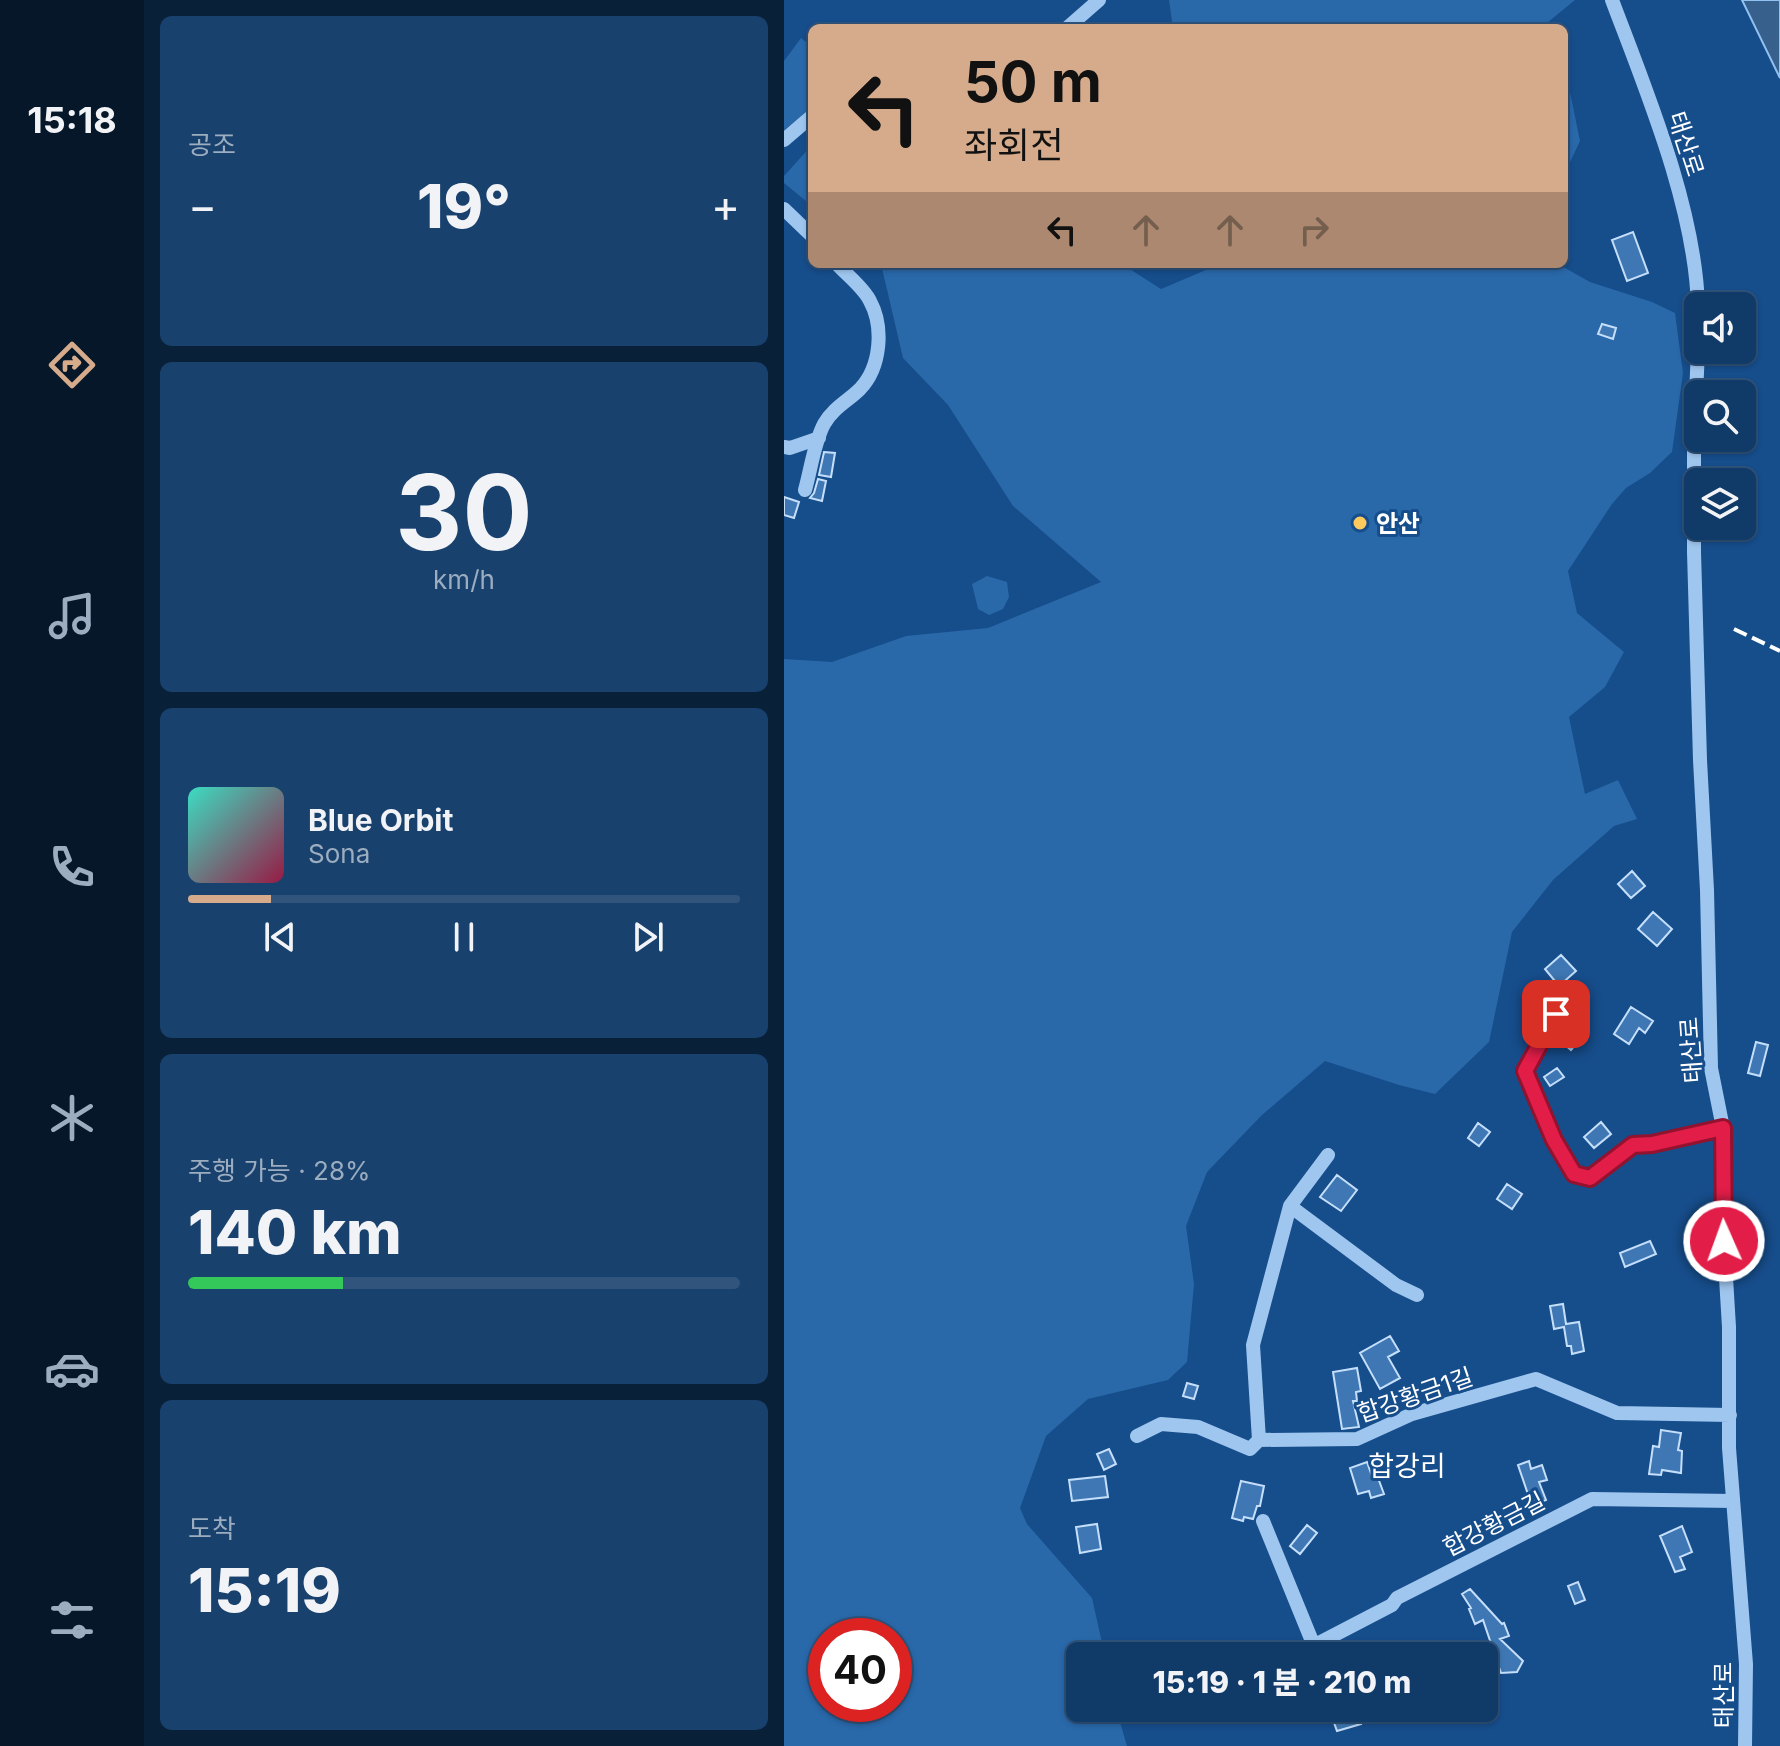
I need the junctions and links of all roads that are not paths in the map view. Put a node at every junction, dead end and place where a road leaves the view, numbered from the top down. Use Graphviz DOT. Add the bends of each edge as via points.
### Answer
graph roads {
  1 [pos="1099,0"];
  2 [pos="1612,0"];
  3 [pos="1072,24"];
  4 [pos="808,119"];
  5 [pos="784,140"];
  6 [pos="784,209"];
  7 [pos="808,232"];
  8 [pos="841,268"];
  9 [pos="1697,292"];
  10 [pos="1697,364"];
  11 [pos="819,438"];
  12 [pos="784,447"];
  13 [pos="805,490"];
  14 [pos="1556,1014"];
  15 [pos="1723,1128"];
  16 [pos="1328,1155"];
  17 [pos="1290,1206"];
  18 [pos="1417,1295"];
  19 [pos="1730,1415"];
  20 [pos="1137,1436"];
  21 [pos="1259,1440"];
  22 [pos="1733,1501"];
  23 [pos="1263,1521"];
  24 [pos="1312,1642"];
  25 [pos="1322,1642"];
  26 [pos="1745,1746"];
  1 -- 3 [label="street"];
  2 -- 9 [label="street, 태산로" via="1685,213"];
  4 -- 5 [label="street"];
  6 -- 7 [label="street"];
  8 -- 11 [label="street" via="870,299 879,328 877,353 861,388 837,407"];
  10 -- 15 [label="street, 태산로" via="1696,643 1711,1068"];
  11 -- 12 [label="street"];
  11 -- 13 [label="street"];
  14 -- 15 [label="street" via="1525,1071 1574,1174 1590,1178 1633,1145"];
  15 -- 19 [label="street, 태산로"];
  16 -- 17 [label="street"];
  17 -- 18 [label="street"];
  17 -- 21 [label="street" via="1253,1345"];
  19 -- 21 [label="street, 합강황금1길" via="1617,1413 1536,1379 1412,1414 1357,1439"];
  19 -- 22 [label="street, 태산로"];
  20 -- 21 [label="street, 합강황금1길" via="1161,1424 1198,1427 1250,1449"];
  22 -- 25 [label="street, 합강황금길" via="1592,1499"];
  22 -- 26 [label="street, 태산로" via="1746,1664"];
  23 -- 24 [label="street"];
}
